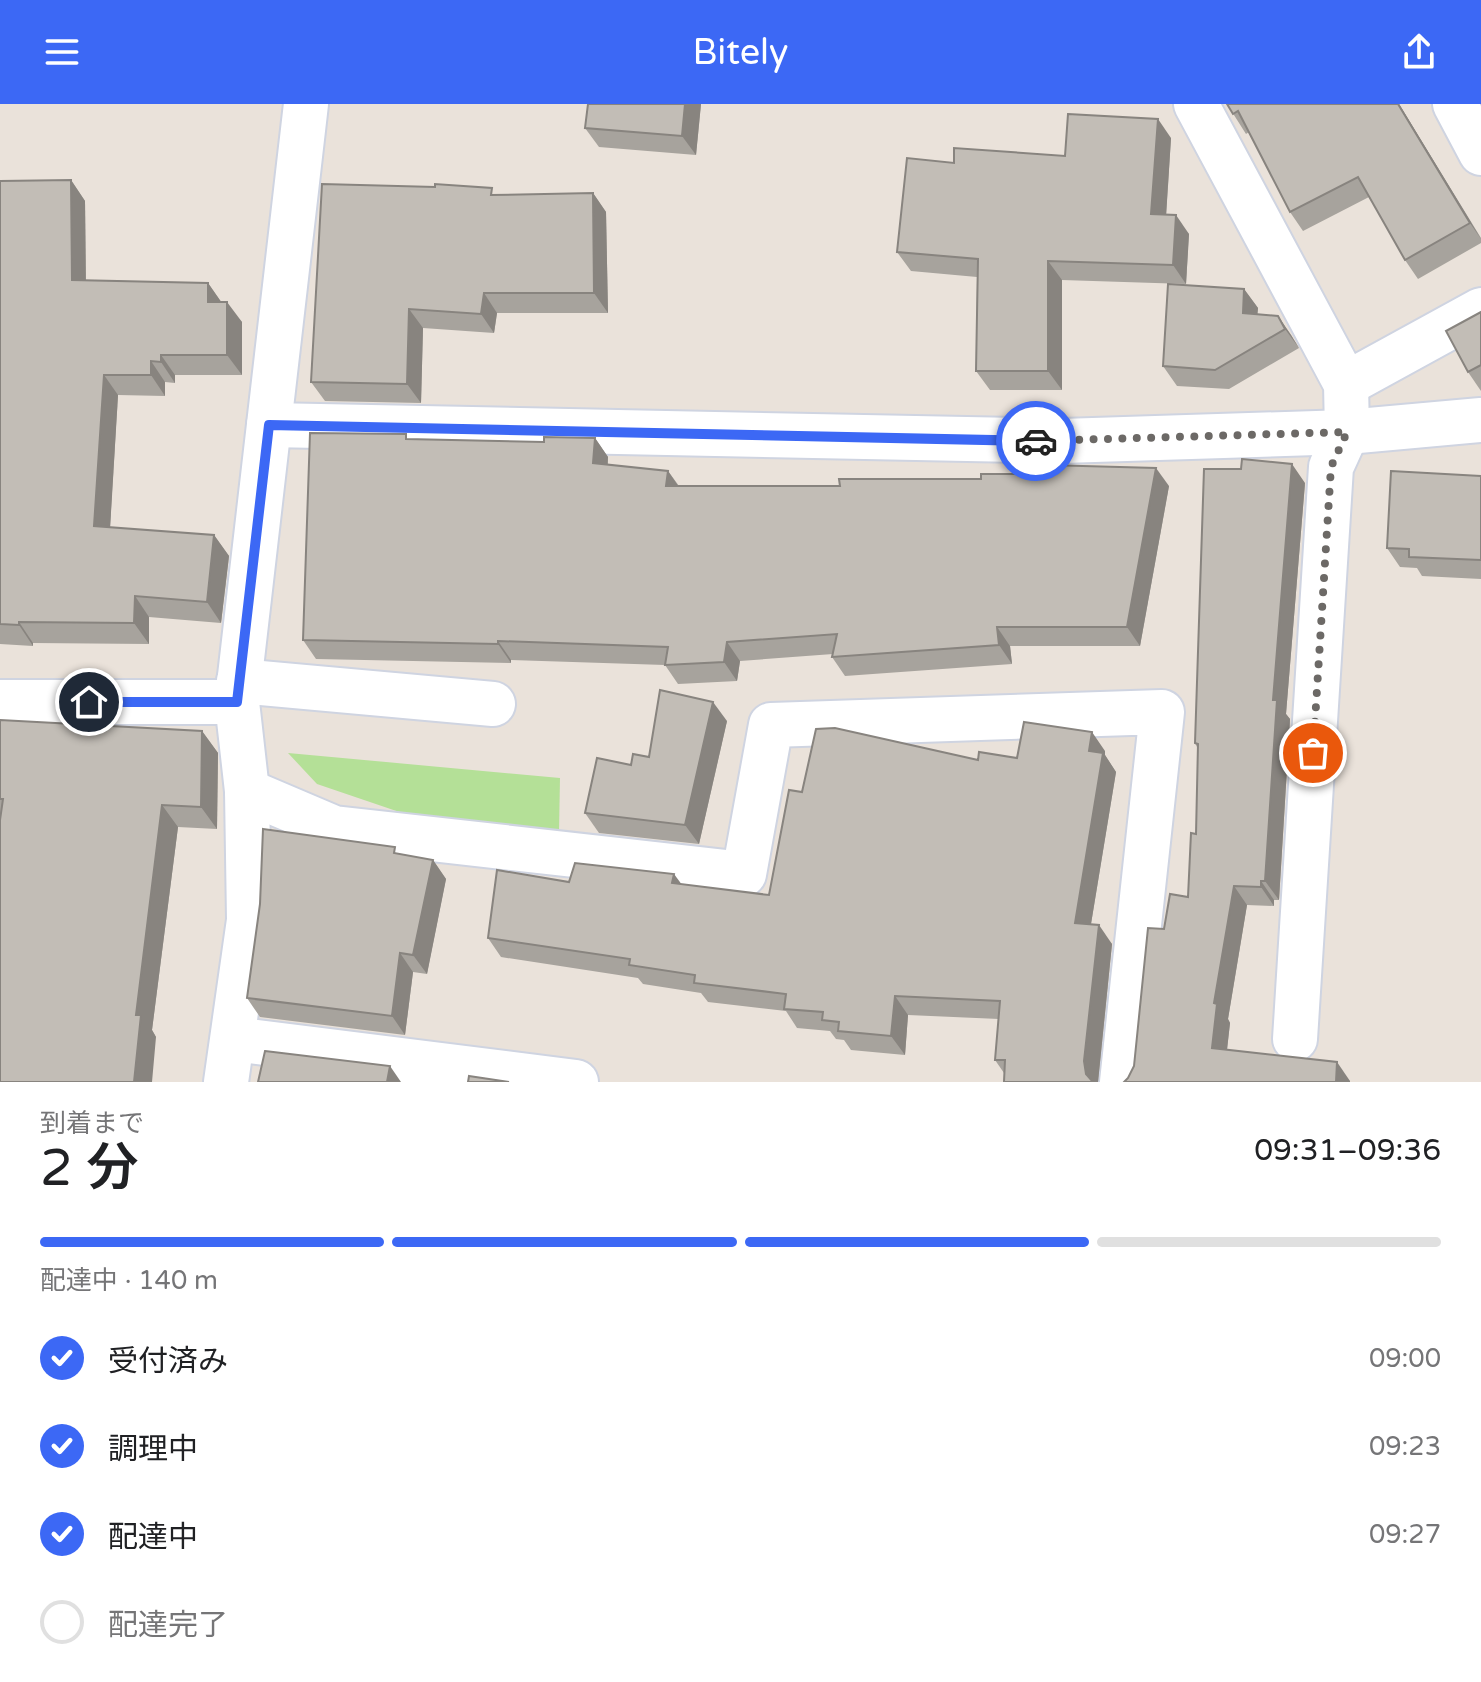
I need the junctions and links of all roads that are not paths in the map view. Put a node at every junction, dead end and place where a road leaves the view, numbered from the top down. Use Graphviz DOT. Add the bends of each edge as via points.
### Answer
graph roads {
  1 [pos="306,104"];
  2 [pos="1196,104"];
  3 [pos="1455,104"];
  4 [pos="1481,153"];
  5 [pos="1481,310"];
  6 [pos="1346,384"];
  7 [pos="1481,420"];
  8 [pos="269,425"];
  9 [pos="1347,432"];
  10 [pos="238,691"];
  11 [pos="0,702"];
  12 [pos="493,704"];
  13 [pos="247,791"];
  14 [pos="233,1039"];
  15 [pos="1295,1039"];
  16 [pos="226,1082"];
  17 [pos="576,1082"];
  18 [pos="1122,1082"];
  1 -- 8 [label="street"];
  2 -- 6 [label="street"];
  3 -- 4 [label="street"];
  5 -- 6 [label="street"];
  6 -- 9 [label="street"];
  7 -- 9 [label="street"];
  8 -- 9 [label="street" via="1062,441"];
  8 -- 10 [label="street"];
  9 -- 15 [label="street" via="1331,467"];
  10 -- 11 [label="street"];
  10 -- 12 [label="street"];
  10 -- 13 [label="street"];
  13 -- 14 [label="street" via="249,920"];
  13 -- 18 [label="street" via="334,828 744,874 771,725 1162,712"];
  14 -- 16 [label="street"];
  14 -- 17 [label="street"];
}
